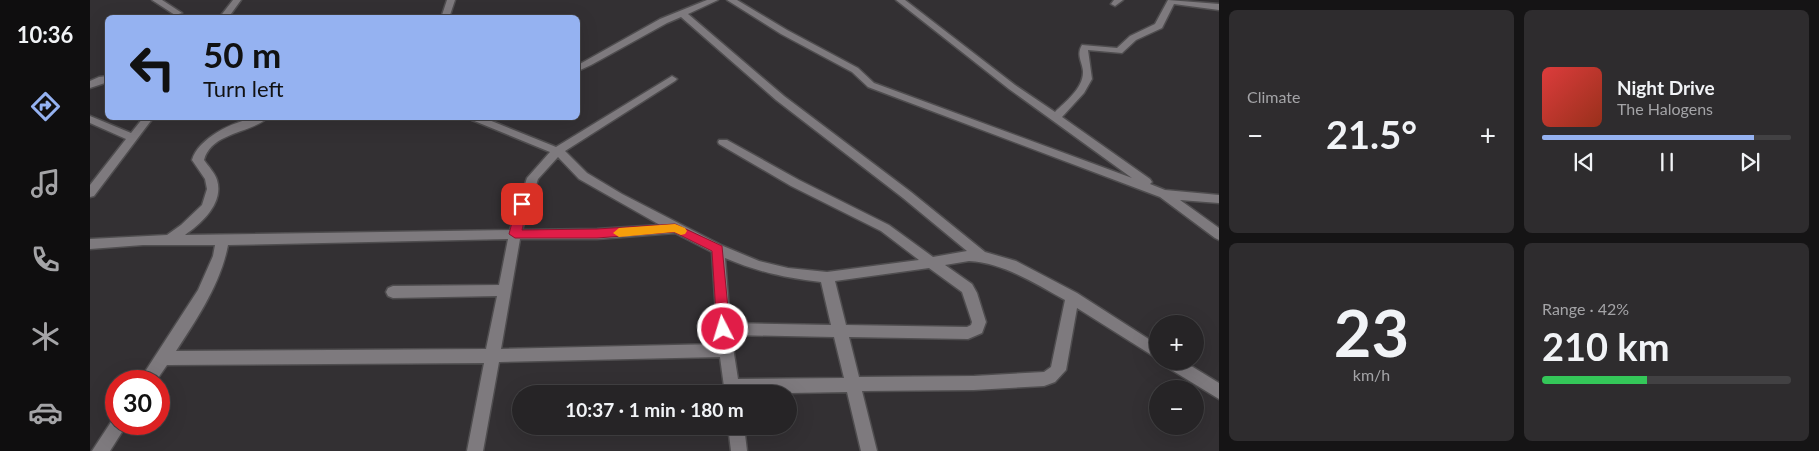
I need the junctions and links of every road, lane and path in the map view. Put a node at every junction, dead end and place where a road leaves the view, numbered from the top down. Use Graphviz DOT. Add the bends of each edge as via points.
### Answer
graph roads {
  1 [pos="156,0"];
  2 [pos="237,0"];
  3 [pos="451,0"];
  4 [pos="714,0"];
  5 [pos="731,0"];
  6 [pos="900,0"];
  7 [pos="1173,0"];
  8 [pos="1219,8"];
  9 [pos="178,13"];
  10 [pos="682,14"];
  11 [pos="225,15"];
  12 [pos="446,15"];
  13 [pos="580,67"];
  14 [pos="105,79"];
  15 [pos="672,79"];
  16 [pos="90,85"];
  17 [pos="1056,117"];
  18 [pos="90,119"];
  19 [pos="147,120"];
  20 [pos="257,120"];
  21 [pos="481,120"];
  22 [pos="134,137"];
  23 [pos="723,142"];
  24 [pos="557,151"];
  25 [pos="90,192"];
  26 [pos="1164,194"];
  27 [pos="1219,199"];
  28 [pos="675,228"];
  29 [pos="515,234"];
  30 [pos="1219,235"];
  31 [pos="170,240"];
  32 [pos="222,240"];
  33 [pos="90,244"];
  34 [pos="718,249"];
  35 [pos="980,255"];
  36 [pos="931,263"];
  37 [pos="827,277"];
  38 [pos="504,290"];
  39 [pos="393,292"];
  40 [pos="1072,297"];
  41 [pos="723,329"];
  42 [pos="840,332"];
  43 [pos="1149,347"];
  44 [pos="726,350"];
  45 [pos="494,356"];
  46 [pos="163,358"];
  47 [pos="155,370"];
  48 [pos="1184,370"];
  49 [pos="732,385"];
  50 [pos="853,385"];
  51 [pos="797,387"];
  52 [pos="1219,392"];
  53 [pos="111,435"];
  54 [pos="737,435"];
  55 [pos="100,451"];
  56 [pos="475,451"];
  57 [pos="739,451"];
  58 [pos="869,451"];
  1 -- 9 [label="street"];
  2 -- 11 [label="street"];
  3 -- 12 [label="street"];
  4 -- 10 [label="street"];
  5 -- 26 [label="street" via="857,71 871,85"];
  6 -- 17 [label="street"];
  7 -- 8 [label="street"];
  7 -- 17 [label="street" via="1169,1 1159,26 1129,40 1119,51 1085,47 1086,82"];
  10 -- 13 [label="street"];
  10 -- 35 [label="street" via="780,98"];
  14 -- 16 [label="street"];
  15 -- 24 [label="street"];
  17 -- 26 [label="street"];
  18 -- 22 [label="street" via="122,135"];
  19 -- 22 [label="street"];
  20 -- 31 [label="street" via="221,136 199,154 198,160 211,178 210,199 196,220"];
  21 -- 24 [label="street"];
  22 -- 25 [label="street"];
  23 -- 36 [label="street" via="885,228"];
  24 -- 28 [label="street" via="591,181"];
  24 -- 29 [label="street" via="534,178 522,204"];
  26 -- 27 [label="street"];
  26 -- 30 [label="street"];
  28 -- 29 [label="street" via="597,234"];
  28 -- 34 [label="street"];
  29 -- 32 [label="street"];
  29 -- 38 [label="street"];
  31 -- 32 [label="street"];
  31 -- 33 [label="street"];
  32 -- 46 [label="street" via="212,274"];
  34 -- 37 [label="street" via="765,268"];
  34 -- 41 [label="street"];
  35 -- 36 [label="street"];
  35 -- 40 [label="street" via="1011,265"];
  36 -- 37 [label="street"];
  36 -- 42 [label="street" via="967,288 979,322 977,329 968,333"];
  37 -- 42 [label="street"];
  38 -- 39 [label="street"];
  38 -- 45 [label="street"];
  40 -- 43 [label="street"];
  40 -- 50 [label="street" via="1058,370 1050,377 984,383"];
  41 -- 42 [label="street"];
  41 -- 44 [label="street"];
  42 -- 50 [label="street"];
  44 -- 45 [label="street"];
  44 -- 49 [label="street"];
  45 -- 46 [label="street"];
  45 -- 56 [label="street"];
  46 -- 47 [label="street"];
  48 -- 52 [label="street"];
  50 -- 51 [label="street"];
  50 -- 58 [label="street"];
  53 -- 55 [label="street"];
  54 -- 57 [label="street"];
}
